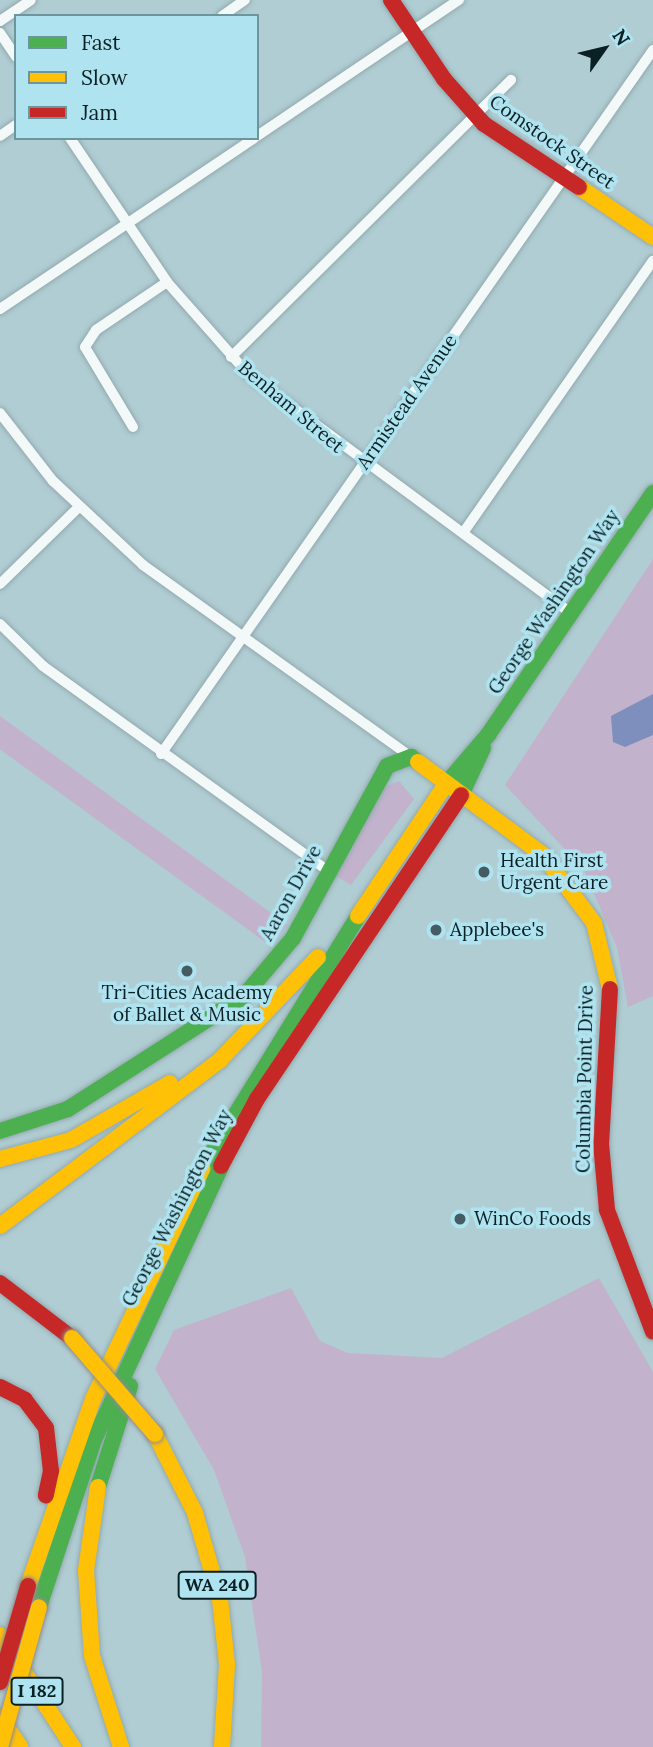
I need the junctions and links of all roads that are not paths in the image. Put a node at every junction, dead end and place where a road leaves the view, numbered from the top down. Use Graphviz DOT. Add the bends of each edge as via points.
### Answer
graph roads {
  1 [pos="31,0"];
  2 [pos="245,0"];
  3 [pos="391,0"];
  4 [pos="459,0"];
  5 [pos="225,14"];
  6 [pos="0,21"];
  7 [pos="412,32"];
  8 [pos="0,33"];
  9 [pos="653,50"];
  10 [pos="14,54"];
  11 [pos="511,80"];
  12 [pos="476,116"];
  13 [pos="259,135"];
  14 [pos="72,140"];
  15 [pos="252,140"];
  16 [pos="563,178"];
  17 [pos="128,224"];
  18 [pos="653,237"];
  19 [pos="653,261"];
  20 [pos="167,282"];
  21 [pos="0,309"];
  22 [pos="231,357"];
  23 [pos="0,413"];
  24 [pos="133,427"];
  25 [pos="363,466"];
  26 [pos="653,493"];
  27 [pos="79,507"];
  28 [pos="463,533"];
  29 [pos="0,584"];
  30 [pos="572,614"];
  31 [pos="0,624"];
  32 [pos="241,639"];
  33 [pos="488,735"];
  34 [pos="161,754"];
  35 [pos="411,757"];
  36 [pos="446,784"];
  37 [pos="461,795"];
  38 [pos="328,871"];
  39 [pos="370,896"];
  40 [pos="257,1026"];
  41 [pos="0,1131"];
  42 [pos="0,1160"];
  43 [pos="199,1206"];
  44 [pos="0,1227"];
  45 [pos="0,1283"];
  46 [pos="653,1332"];
  47 [pos="0,1387"];
  48 [pos="28,1584"];
  49 [pos="0,1635"];
  50 [pos="0,1682"];
  51 [pos="0,1717"];
  52 [pos="0,1739"];
  53 [pos="3,1747"];
  54 [pos="20,1747"];
  55 [pos="73,1747"];
  56 [pos="121,1747"];
  57 [pos="222,1747"];
  1 -- 6 [label="street"];
  2 -- 5 [label="street"];
  3 -- 7 [label="main road, Comstock Street"];
  4 -- 7 [label="street"];
  7 -- 12 [label="main road, Comstock Street"];
  7 -- 13 [label="street"];
  8 -- 10 [label="street"];
  9 -- 16 [label="street, Armistead Avenue"];
  11 -- 12 [label="street"];
  12 -- 16 [label="main road, Comstock Street"];
  12 -- 22 [label="street"];
  14 -- 17 [label="street, Benham Street"];
  15 -- 17 [label="street"];
  16 -- 18 [label="main road, Comstock Street"];
  16 -- 25 [label="street, Armistead Avenue"];
  17 -- 20 [label="street, Benham Street"];
  17 -- 21 [label="street"];
  19 -- 28 [label="street"];
  20 -- 22 [label="street, Benham Street"];
  20 -- 24 [label="street" via="96,330 85,346"];
  22 -- 25 [label="street, Benham Street"];
  23 -- 27 [label="street"];
  25 -- 28 [label="street, Benham Street"];
  25 -- 32 [label="street, Armistead Avenue"];
  26 -- 30 [label="main road, George Washington Way"];
  27 -- 29 [label="street"];
  27 -- 32 [label="street"];
  28 -- 30 [label="street, Benham Street"];
  30 -- 33 [label="main road, George Washington Way"];
  31 -- 34 [label="street" via="43,666"];
  32 -- 34 [label="street, Armistead Avenue"];
  32 -- 35 [label="street"];
  33 -- 36 [label="main road, George Washington Way"];
  33 -- 37 [label="main road, George Washington Way"];
  34 -- 38 [label="street"];
  35 -- 36 [label="main road"];
  35 -- 38 [label="main road, Aaron Drive" via="387,766"];
  36 -- 37 [label="main road, Columbia Point Drive"];
  36 -- 39 [label="main road, George Washington Way"];
  37 -- 43 [label="main road, George Washington Way" via="257,1099"];
  37 -- 46 [label="main road, Columbia Point Drive" via="542,855 594,923 611,994 601,1143 607,1210 623,1266"];
  38 -- 41 [label="main road, Aaron Drive" via="286,948 229,1009 68,1109"];
  39 -- 40 [label="main road"];
  39 -- 48 [label="main road, George Washington Way" via="247,1088 158,1253 93,1399"];
  40 -- 42 [label="main road" via="71,1140"];
  40 -- 44 [label="main road" via="181,1091"];
  43 -- 53 [label="main road, George Washington Way, bridge" via="94,1440 39,1607"];
  43 -- 56 [label="main road" via="110,1442 89,1534 89,1634"];
  45 -- 57 [label="main road, WA 240, bridge" via="72,1338 155,1434 195,1513 220,1599 227,1665"];
  47 -- 48 [label="main road" via="25,1400 50,1443 51,1471"];
  48 -- 50 [label="main road, George Washington Way, bridge"];
  49 -- 55 [label="main road, I 182"];
  51 -- 54 [label="main road, I 182"];
  52 -- 53 [label="main road"];
}
